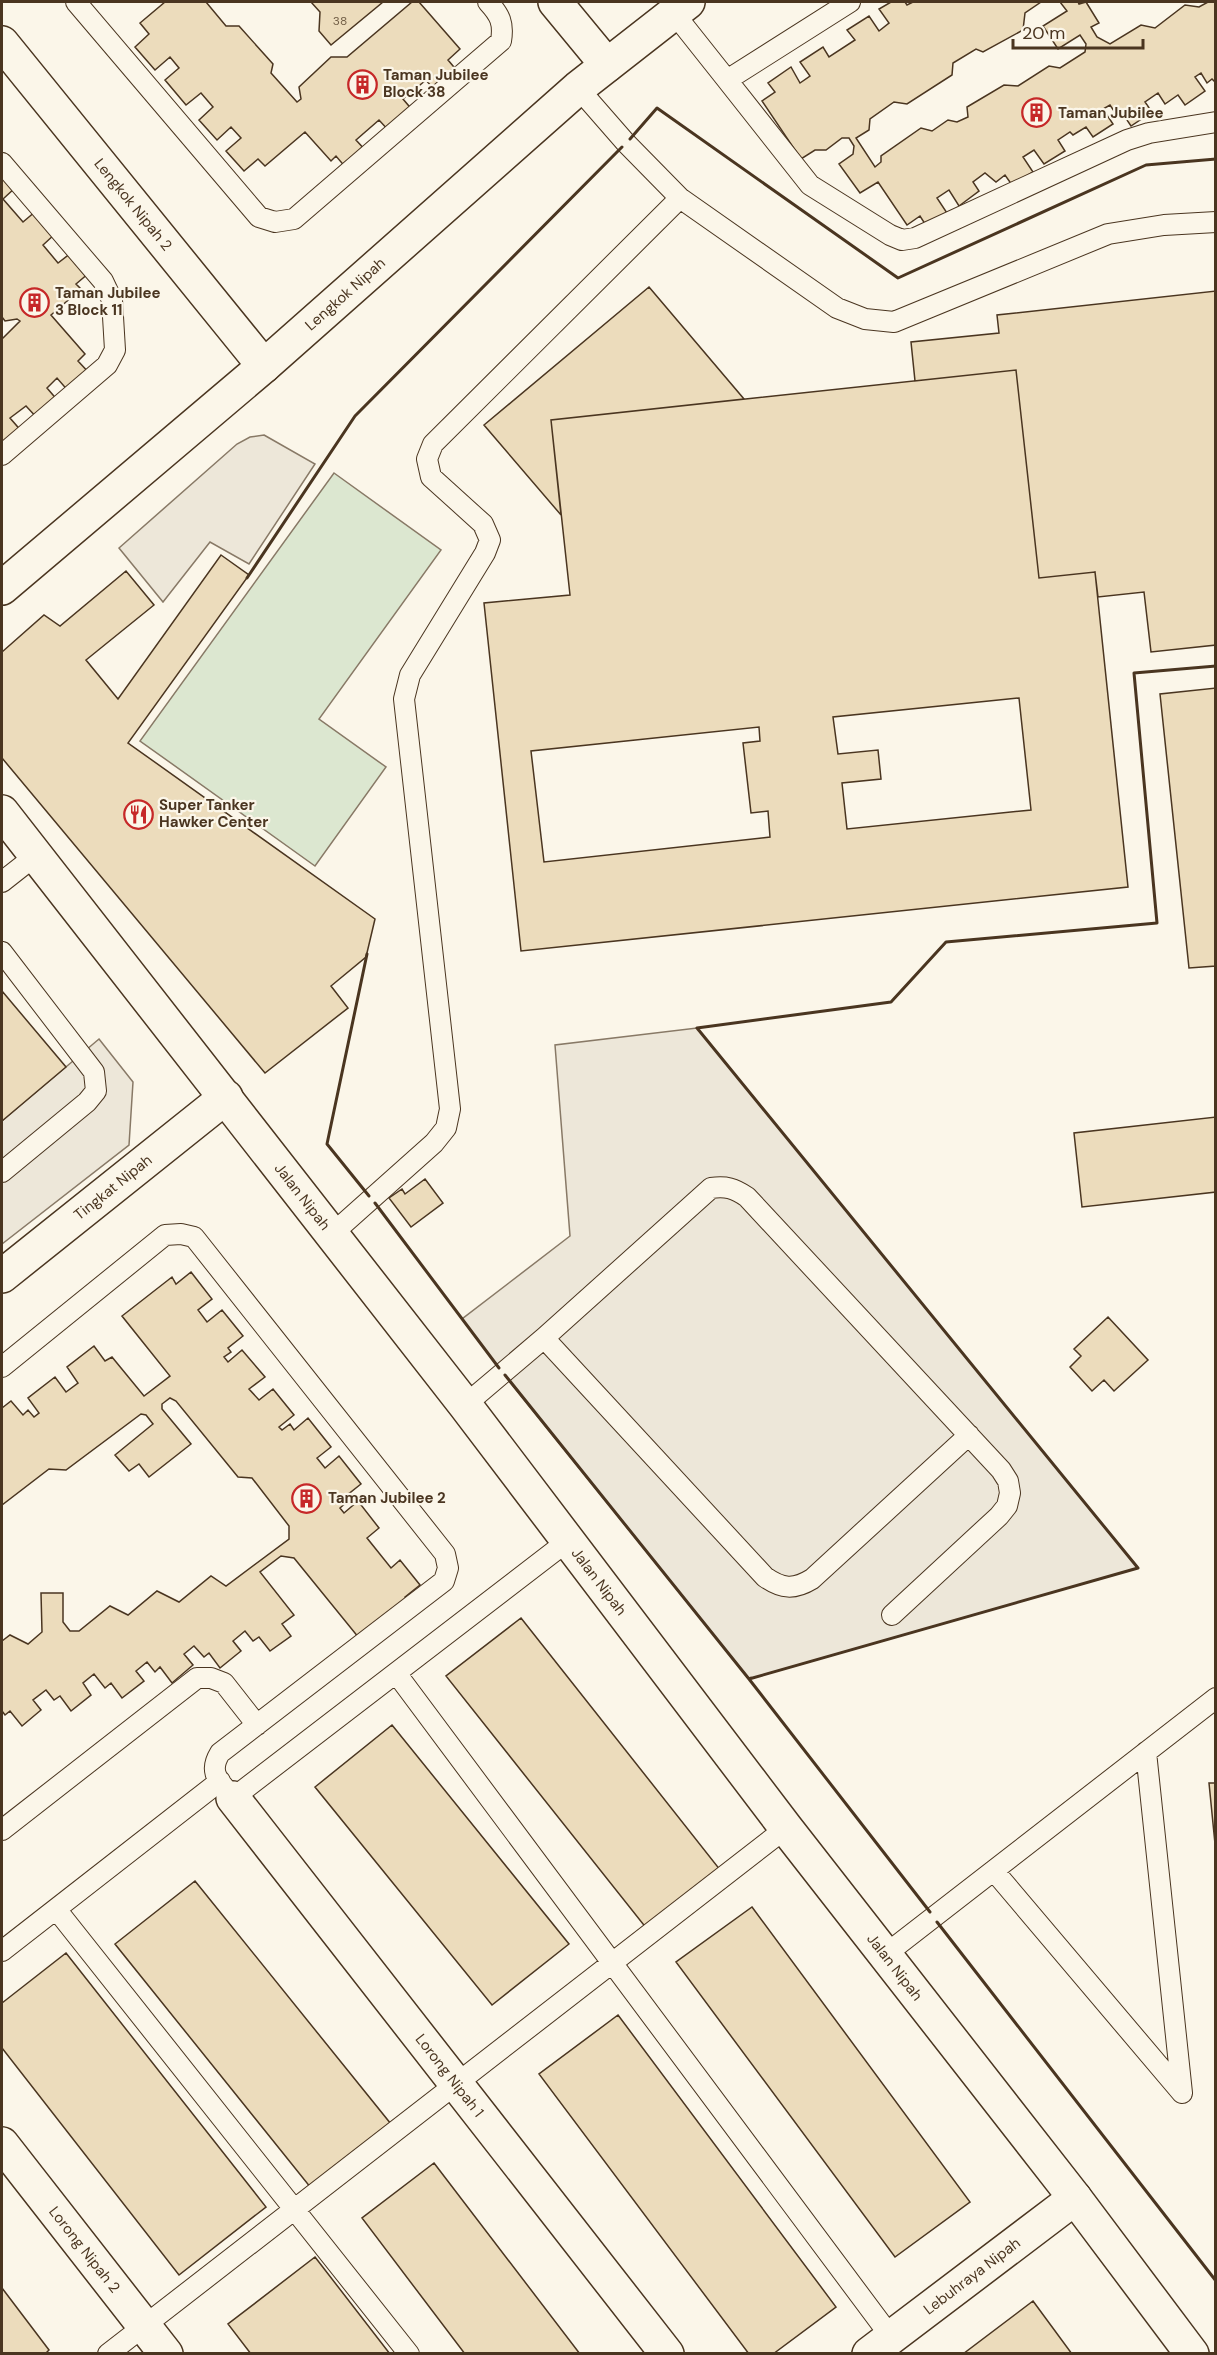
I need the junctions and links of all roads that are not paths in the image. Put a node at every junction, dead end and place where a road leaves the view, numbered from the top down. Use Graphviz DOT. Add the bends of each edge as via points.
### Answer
graph roads {
  1 [pos="76,2"];
  2 [pos="488,2"];
  3 [pos="555,2"];
  4 [pos="850,2"];
  5 [pos="681,7"];
  6 [pos="2,43"];
  7 [pos="607,65"];
  8 [pos="727,80"];
  9 [pos="578,88"];
  10 [pos="1215,122"];
  11 [pos="2,163"];
  12 [pos="680,198"];
  13 [pos="1215,222"];
  14 [pos="264,366"];
  15 [pos="2,455"];
  16 [pos="2,588"];
  17 [pos="2,812"];
  18 [pos="35,855"];
  19 [pos="2,882"];
  20 [pos="2,952"];
  21 [pos="225,1097"];
  22 [pos="2,1172"];
  23 [pos="332,1234"];
  24 [pos="2,1276"];
  25 [pos="544,1338"];
  26 [pos="2,1367"];
  27 [pos="465,1405"];
  28 [pos="969,1435"];
  29 [pos="569,1540"];
  30 [pos="892,1615"];
  31 [pos="396,1673"];
  32 [pos="1215,1698"];
  33 [pos="257,1725"];
  34 [pos="1146,1752"];
  35 [pos="227,1790"];
  36 [pos="786,1828"];
  37 [pos="2,1830"];
  38 [pos="994,1870"];
  39 [pos="56,1909"];
  40 [pos="2,1951"];
  41 [pos="886,1954"];
  42 [pos="612,1963"];
  43 [pos="456,2083"];
  44 [pos="2,2144"];
  45 [pos="1075,2198"];
  46 [pos="294,2209"];
  47 [pos="144,2325"];
  48 [pos="880,2345"];
  49 [pos="108,2354"];
  50 [pos="166,2354"];
  51 [pos="409,2354"];
  52 [pos="667,2354"];
  53 [pos="1192,2354"];
  1 -- 2 [label="lane" via="259,217 275,222 294,219 501,41 500,15"];
  3 -- 7 [label="street"];
  4 -- 8 [label="lane"];
  5 -- 7 [label="street, Lengkok Nipah"];
  5 -- 8 [label="lane"];
  6 -- 14 [label="street, Lengkok Nipah 2"];
  7 -- 9 [label="street, Lengkok Nipah"];
  8 -- 10 [label="lane" via="810,185 902,240 915,238 1127,140"];
  9 -- 12 [label="lane"];
  9 -- 14 [label="street, Lengkok Nipah"];
  11 -- 15 [label="lane" via="103,281 112,300 115,350 107,365"];
  12 -- 13 [label="lane" via="837,308 865,319 894,322 1108,234"];
  12 -- 23 [label="lane" via="434,444 427,459 431,477 483,524 490,540 410,675 404,699 450,1109 446,1128 434,1143"];
  14 -- 16 [label="street, Lengkok Nipah"];
  17 -- 18 [label="street, Jalan Nipah"];
  18 -- 19 [label="lane"];
  18 -- 21 [label="street, Jalan Nipah"];
  20 -- 22 [label="lane" via="94,1072 96,1091"];
  21 -- 23 [label="street, Jalan Nipah"];
  21 -- 24 [label="street, Tingkat Nipah"];
  23 -- 27 [label="street, Jalan Nipah"];
  25 -- 27 [label="lane"];
  25 -- 28 [label="lane" via="701,1195 711,1188 730,1188 747,1197"];
  25 -- 28 [label="lane" via="765,1577 789,1588 812,1579"];
  26 -- 33 [label="lane" via="165,1235 194,1236 445,1554 448,1568 444,1581"];
  27 -- 29 [label="street, Jalan Nipah"];
  28 -- 30 [label="lane" via="1008,1481 1007,1506"];
  29 -- 31 [label="lane"];
  29 -- 36 [label="street, Jalan Nipah"];
  31 -- 35 [label="lane"];
  31 -- 42 [label="lane"];
  32 -- 34 [label="lane"];
  33 -- 35 [label="lane" via="213,1764 214,1773"];
  33 -- 37 [label="lane" via="224,1683 211,1677 197,1678"];
  34 -- 38 [label="lane"];
  34 -- 38 [label="lane" via="1182,2092"];
  35 -- 39 [label="lane"];
  35 -- 43 [label="street, Lorong Nipah 1"];
  36 -- 41 [label="street, Jalan Nipah"];
  36 -- 42 [label="lane"];
  38 -- 41 [label="lane"];
  39 -- 40 [label="lane"];
  39 -- 46 [label="lane"];
  41 -- 45 [label="street, Jalan Nipah"];
  42 -- 43 [label="lane"];
  42 -- 48 [label="lane"];
  43 -- 46 [label="lane"];
  43 -- 52 [label="street, Lorong Nipah 1"];
  44 -- 47 [label="street, Lorong Nipah 2"];
  45 -- 48 [label="street, Lebuhraya Nipah"];
  45 -- 53 [label="street, Jalan Nipah"];
  46 -- 47 [label="lane"];
  46 -- 51 [label="lane"];
  47 -- 49 [label="lane"];
  47 -- 50 [label="street, Lorong Nipah 2"];
}
